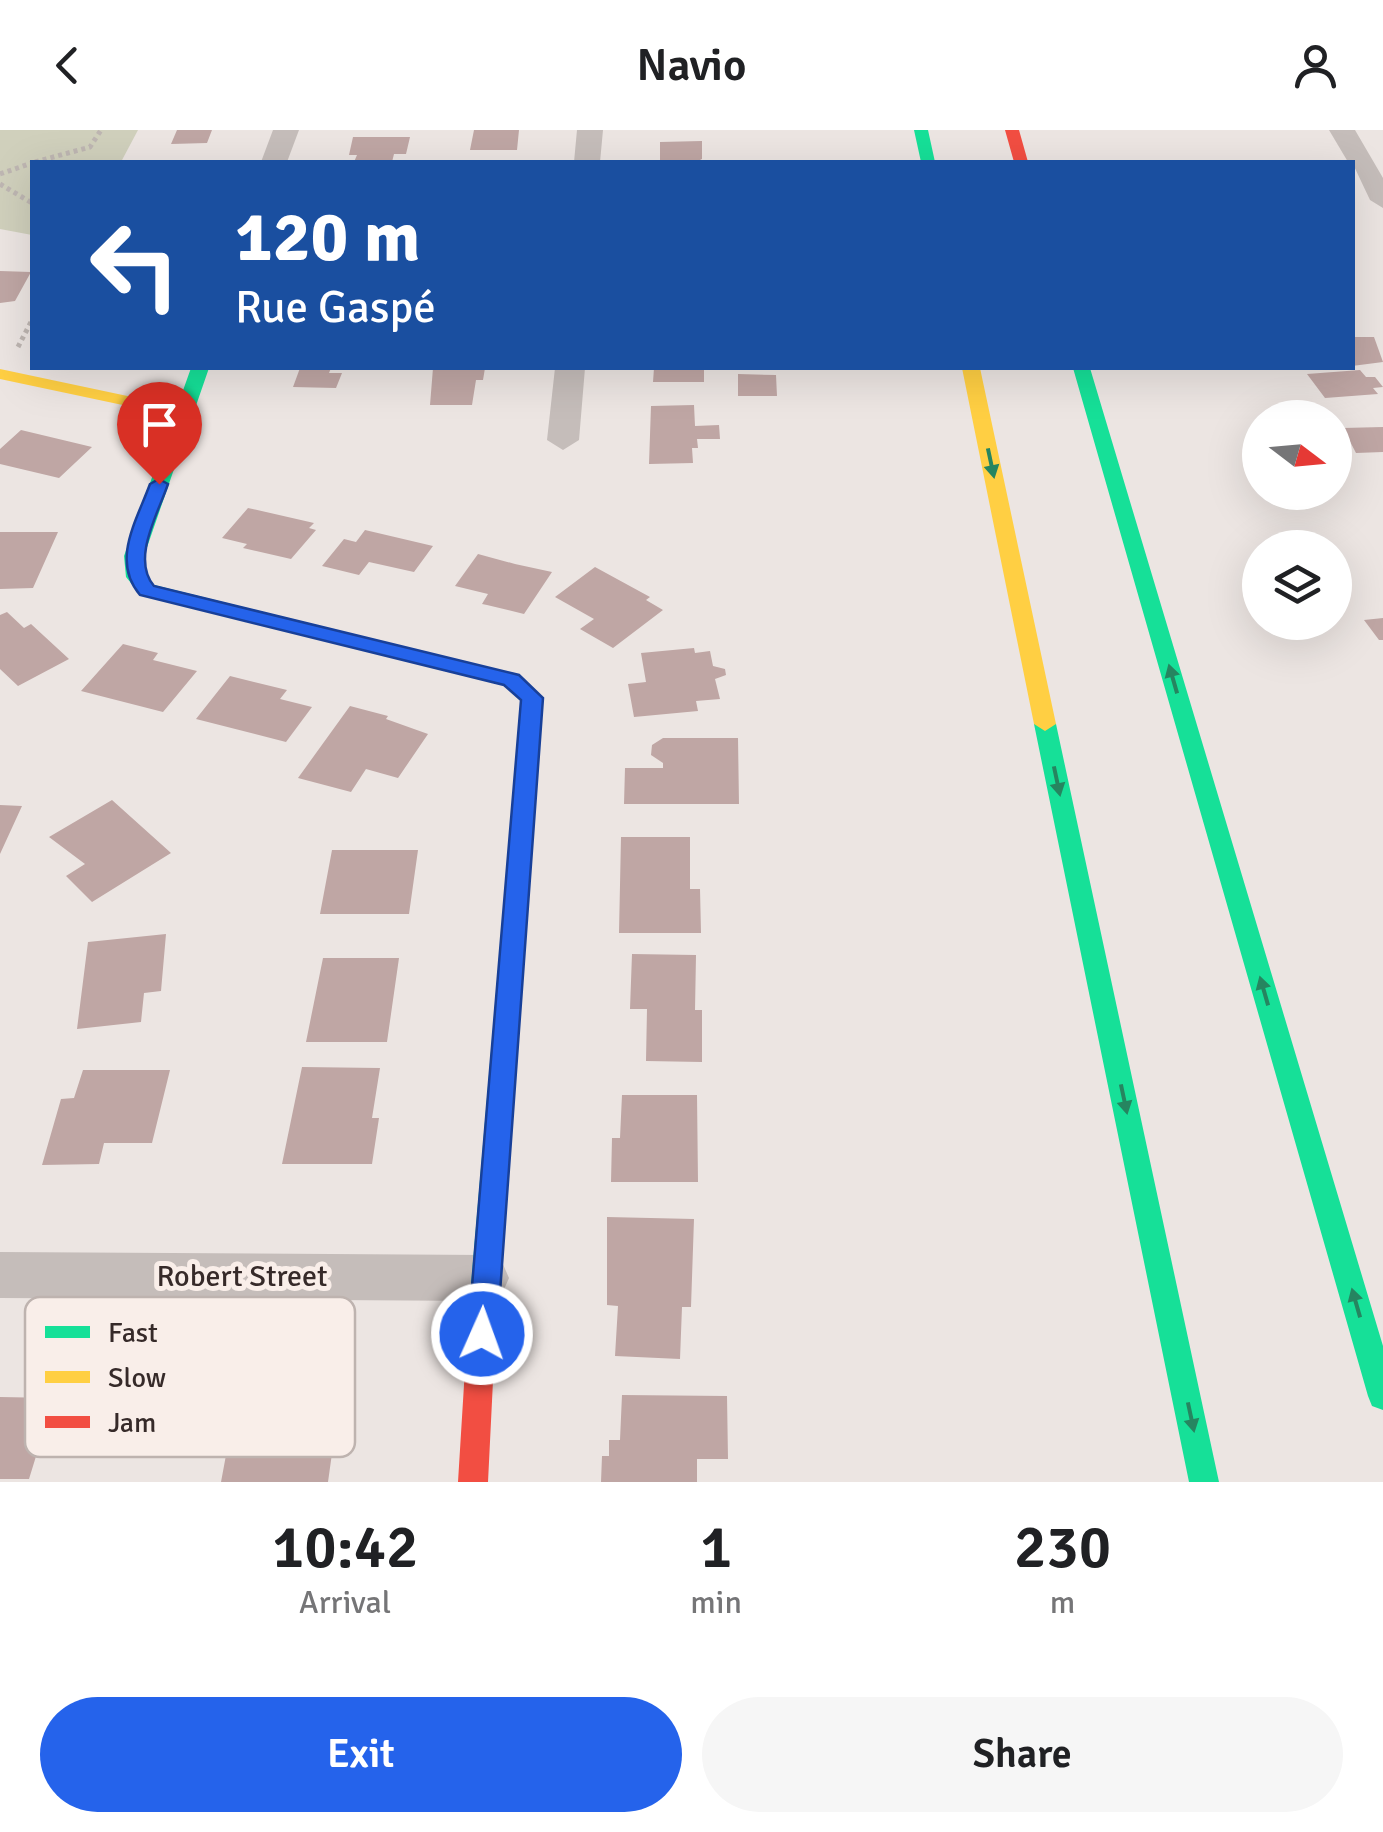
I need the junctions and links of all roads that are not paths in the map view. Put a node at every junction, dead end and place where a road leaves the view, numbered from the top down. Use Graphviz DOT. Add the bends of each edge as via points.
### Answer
graph roads {
  1 [pos="286,130"];
  2 [pos="590,130"];
  3 [pos="921,130"];
  4 [pos="1012,130"];
  5 [pos="1342,130"];
  6 [pos="275,160"];
  7 [pos="587,160"];
  8 [pos="928,160"];
  9 [pos="1020,160"];
  10 [pos="1383,200"];
  11 [pos="199,370"];
  12 [pos="570,370"];
  13 [pos="970,370"];
  14 [pos="1082,370"];
  15 [pos="0,374"];
  16 [pos="184,413"];
  17 [pos="563,440"];
  18 [pos="0,1275"];
  19 [pos="484,1278"];
  20 [pos="1383,1396"];
  21 [pos="472,1482"];
  22 [pos="1204,1482"];
  1 -- 6 [label="street"];
  2 -- 7 [label="street"];
  3 -- 8 [label="main road"];
  4 -- 9 [label="main road"];
  5 -- 10 [label="street"];
  11 -- 16 [label="main road"];
  12 -- 17 [label="street"];
  13 -- 22 [label="main road, one-way"];
  20 -- 14 [label="main road, one-way"];
  15 -- 16 [label="main road"];
  16 -- 19 [label="main road" via="134,556 136,577 148,590 511,680 532,698"];
  18 -- 19 [label="street, Robert Street"];
  19 -- 21 [label="main road"];
}
